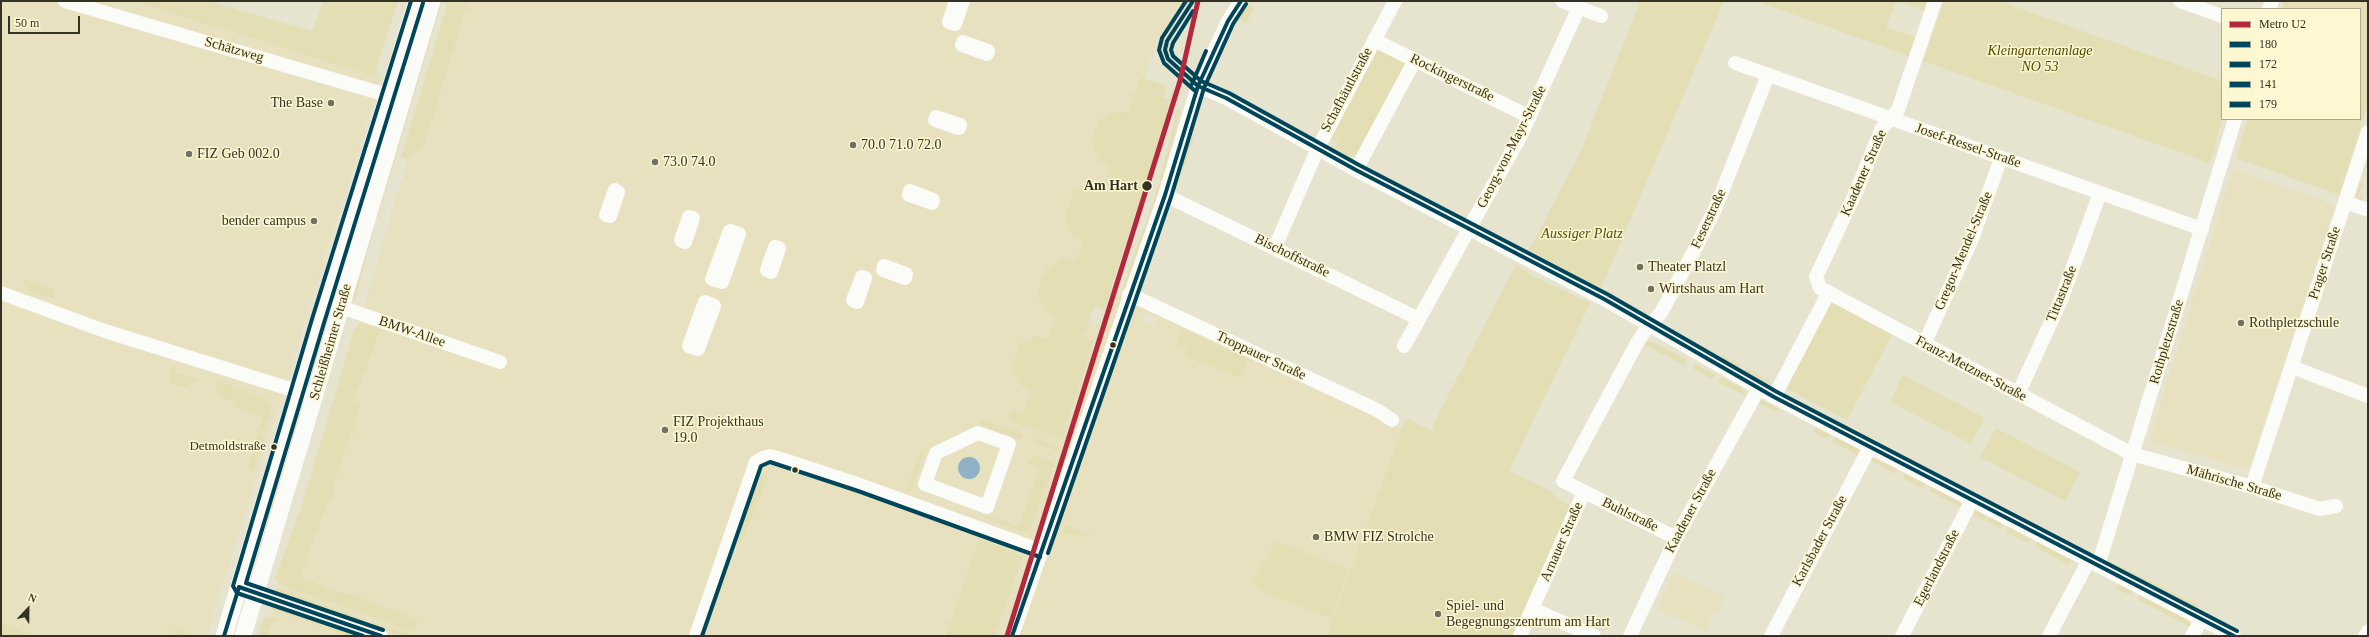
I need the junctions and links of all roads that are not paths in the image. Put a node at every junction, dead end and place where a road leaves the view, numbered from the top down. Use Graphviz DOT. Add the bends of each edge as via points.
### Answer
graph roads {
  1 [pos="65,1"];
  2 [pos="417,1"];
  3 [pos="432,1"];
  4 [pos="956,1"];
  5 [pos="963,1"];
  6 [pos="1241,1"];
  7 [pos="1395,1"];
  8 [pos="1562,1"];
  9 [pos="1935,1"];
  10 [pos="2180,1"];
  11 [pos="1579,7"];
  12 [pos="1601,16"];
  13 [pos="2221,16"];
  14 [pos="1374,40"];
  15 [pos="1415,60"];
  16 [pos="1735,63"];
  17 [pos="1768,75"];
  18 [pos="1198,86"];
  19 [pos="396,97"];
  20 [pos="1530,117"];
  21 [pos="1890,118"];
  22 [pos="2235,120"];
  23 [pos="2368,132"];
  24 [pos="1318,148"];
  25 [pos="2001,158"];
  26 [pos="1356,170"];
  27 [pos="2100,193"];
  28 [pos="1165,195"];
  29 [pos="2345,202"];
  30 [pos="2368,210"];
  31 [pos="2202,229"];
  32 [pos="1469,230"];
  33 [pos="1275,247"];
  34 [pos="1816,278"];
  35 [pos="1829,292"];
  36 [pos="1,293"];
  37 [pos="1129,294"];
  38 [pos="324,302"];
  39 [pos="341,307"];
  40 [pos="1419,319"];
  41 [pos="1648,326"];
  42 [pos="1924,344"];
  43 [pos="1404,346"];
  44 [pos="500,362"];
  45 [pos="2292,367"];
  46 [pos="1759,388"];
  47 [pos="297,391"];
  48 [pos="2018,394"];
  49 [pos="2368,396"];
  50 [pos="316,397"];
  51 [pos="1774,397"];
  52 [pos="1392,420"];
  53 [pos="1870,447"];
  54 [pos="936,453"];
  55 [pos="2132,454"];
  56 [pos="1563,482"];
  57 [pos="2252,487"];
  58 [pos="1584,492"];
  59 [pos="1972,500"];
  60 [pos="2336,506"];
  61 [pos="1676,538"];
  62 [pos="1042,551"];
  63 [pos="2094,563"];
  64 [pos="238,587"];
  65 [pos="256,594"];
  66 [pos="1532,609"];
  67 [pos="2202,619"];
  68 [pos="2368,631"];
  69 [pos="224,636"];
  70 [pos="243,636"];
  71 [pos="381,636"];
  72 [pos="696,636"];
  73 [pos="1012,636"];
  74 [pos="1520,636"];
  75 [pos="1594,636"];
  76 [pos="1630,636"];
  77 [pos="1770,636"];
  78 [pos="1902,636"];
  79 [pos="2049,636"];
  80 [pos="2192,636"];
  81 [pos="2234,636"];
  82 [pos="2365,636"];
  1 -- 19 [label="street, Schätzweg"];
  2 -- 19 [label="main road, Schleißheimer Straße"];
  3 -- 19 [label="main road, Schleißheimer Straße"];
  4 -- 5 [label="street" via="949,22 956,24"];
  6 -- 18 [label="street" via="1222,34"];
  7 -- 14 [label="street, Schafhäutlstraße"];
  8 -- 11 [label="street"];
  9 -- 21 [label="street, Kaadener Straße" via="1898,110"];
  10 -- 13 [label="street"];
  11 -- 12 [label="street"];
  11 -- 20 [label="street, Georg-von-Mayr-Straße"];
  14 -- 15 [label="street, Rockingerstraße"];
  14 -- 24 [label="street, Schafhäutlstraße"];
  15 -- 20 [label="street, Rockingerstraße"];
  15 -- 26 [label="street"];
  16 -- 17 [label="street, Josef-Ressel-Straße"];
  17 -- 21 [label="street, Josef-Ressel-Straße"];
  17 -- 41 [label="street, Feserstraße" via="1716,207 1660,313"];
  18 -- 24 [label="street" via="1226,98"];
  18 -- 28 [label="street"];
  19 -- 38 [label="main road, Schleißheimer Straße"];
  19 -- 39 [label="main road, Schleißheimer Straße"];
  20 -- 32 [label="street, Georg-von-Mayr-Straße"];
  21 -- 25 [label="street, Josef-Ressel-Straße"];
  21 -- 34 [label="street, Kaadener Straße" via="1882,128"];
  22 -- 31 [label="street, Rothpletzstraße"];
  23 -- 29 [label="street, Prager Straße"];
  24 -- 26 [label="street"];
  24 -- 33 [label="street, Schafhäutlstraße"];
  25 -- 27 [label="street, Josef-Ressel-Straße"];
  25 -- 42 [label="street, Gregor-Mendel-Straße" via="1972,239"];
  26 -- 32 [label="street"];
  27 -- 31 [label="street, Josef-Ressel-Straße"];
  27 -- 48 [label="street, Tittastraße" via="2061,300"];
  28 -- 33 [label="street, Bischoffstraße"];
  28 -- 37 [label="street"];
  29 -- 30 [label="street"];
  29 -- 45 [label="street, Prager Straße"];
  31 -- 55 [label="street, Rothpletzstraße"];
  32 -- 40 [label="street, Georg-von-Mayr-Straße" via="1462,238"];
  32 -- 41 [label="street" via="1604,299"];
  33 -- 40 [label="street, Bischoffstraße"];
  34 -- 35 [label="street, Franz-Metzner-Straße" via="1820,288"];
  35 -- 42 [label="street, Franz-Metzner-Straße"];
  35 -- 51 [label="street"];
  36 -- 47 [label="street" via="105,331"];
  37 -- 52 [label="street, Troppauer Straße" via="1377,410"];
  37 -- 62 [label="street"];
  38 -- 39 [label="street, BMW-Allee"];
  38 -- 47 [label="main road, Schleißheimer Straße"];
  39 -- 44 [label="street, BMW-Allee"];
  39 -- 50 [label="main road, Schleißheimer Straße"];
  40 -- 43 [label="street, Georg-von-Mayr-Straße"];
  41 -- 46 [label="street"];
  41 -- 56 [label="street, Feserstraße"];
  42 -- 48 [label="street, Franz-Metzner-Straße"];
  45 -- 49 [label="street"];
  45 -- 57 [label="street, Prager Straße"];
  46 -- 51 [label="street"];
  46 -- 61 [label="street, Kaadener Straße"];
  47 -- 50 [label="street"];
  47 -- 64 [label="main road, Schleißheimer Straße"];
  48 -- 55 [label="street, Franz-Metzner-Straße"];
  50 -- 65 [label="main road, Schleißheimer Straße"];
  51 -- 53 [label="street"];
  53 -- 59 [label="street"];
  53 -- 77 [label="street, Karlsbader Straße"];
  54 -- 54 [label="street" via="925,484 987,507 1009,444 978,433"];
  55 -- 57 [label="street, Mährische Straße"];
  55 -- 63 [label="street, Rothpletzstraße"];
  56 -- 58 [label="street, Buhlstraße"];
  57 -- 60 [label="street, Mährische Straße" via="2320,510"];
  58 -- 61 [label="street, Buhlstraße"];
  58 -- 66 [label="street, Arnauer Straße"];
  59 -- 63 [label="street"];
  59 -- 78 [label="street, Egerlandstraße"];
  61 -- 76 [label="street, Kaadener Straße"];
  62 -- 72 [label="street" via="860,485 770,456 756,462"];
  62 -- 73 [label="street"];
  63 -- 67 [label="street"];
  63 -- 79 [label="street, Rothpletzstraße"];
  64 -- 65 [label="street"];
  64 -- 69 [label="main road, Schleißheimer Straße"];
  65 -- 70 [label="main road, Schleißheimer Straße"];
  65 -- 71 [label="street"];
  66 -- 74 [label="street, Arnauer Straße"];
  66 -- 75 [label="street"];
  67 -- 80 [label="street"];
  67 -- 81 [label="street"];
  68 -- 82 [label="street"];
}
